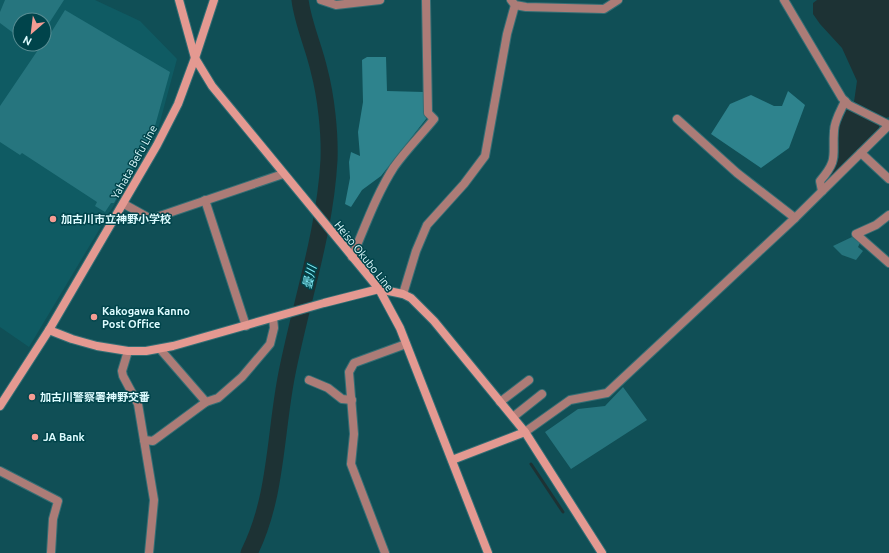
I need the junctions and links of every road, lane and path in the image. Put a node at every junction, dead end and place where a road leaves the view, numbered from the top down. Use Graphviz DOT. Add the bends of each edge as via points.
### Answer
graph roads {
  1 [pos="179,0"];
  2 [pos="214,0"];
  3 [pos="321,0"];
  4 [pos="380,0"];
  5 [pos="426,0"];
  6 [pos="618,0"];
  7 [pos="784,0"];
  8 [pos="513,3"];
  9 [pos="195,58"];
  10 [pos="845,101"];
  11 [pos="677,119"];
  12 [pos="889,125"];
  13 [pos="861,153"];
  14 [pos="282,174"];
  15 [pos="889,179"];
  16 [pos="822,191"];
  17 [pos="205,200"];
  18 [pos="124,204"];
  19 [pos="889,215"];
  20 [pos="795,218"];
  21 [pos="351,255"];
  22 [pos="889,263"];
  23 [pos="379,289"];
  24 [pos="403,294"];
  25 [pos="276,317"];
  26 [pos="246,326"];
  27 [pos="49,330"];
  28 [pos="406,344"];
  29 [pos="160,349"];
  30 [pos="128,351"];
  31 [pos="309,380"];
  32 [pos="530,380"];
  33 [pos="542,394"];
  34 [pos="352,400"];
  35 [pos="206,402"];
  36 [pos="500,402"];
  37 [pos="0,406"];
  38 [pos="513,417"];
  39 [pos="525,432"];
  40 [pos="144,440"];
  41 [pos="452,460"];
  42 [pos="0,471"];
  43 [pos="51,553"];
  44 [pos="150,553"];
  45 [pos="385,553"];
  46 [pos="488,553"];
  47 [pos="602,553"];
  1 -- 9 [label="main road, Heiso Okubo Line"];
  2 -- 9 [label="main road, Yahata Befu Line"];
  3 -- 4 [label="street" via="336,5"];
  5 -- 21 [label="street" via="428,113 434,119 395,167 384,185"];
  6 -- 8 [label="street" via="604,9"];
  7 -- 10 [label="street"];
  8 -- 24 [label="street" via="485,156 427,225"];
  9 -- 14 [label="main road, Heiso Okubo Line" via="224,102"];
  9 -- 18 [label="main road, Yahata Befu Line" via="178,104"];
  10 -- 12 [label="street"];
  10 -- 16 [label="street" via="834,130 832,165 820,181"];
  11 -- 20 [label="street" via="737,173"];
  12 -- 13 [label="street"];
  13 -- 15 [label="street"];
  13 -- 16 [label="street"];
  14 -- 17 [label="street"];
  14 -- 21 [label="main road, Heiso Okubo Line"];
  16 -- 20 [label="street"];
  17 -- 18 [label="street" via="151,219"];
  17 -- 26 [label="street"];
  18 -- 27 [label="main road, Yahata Befu Line"];
  19 -- 22 [label="street" via="876,225 856,234"];
  20 -- 39 [label="street" via="607,393 570,400"];
  21 -- 23 [label="main road, Heiso Okubo Line"];
  23 -- 24 [label="main road"];
  23 -- 25 [label="main road"];
  23 -- 28 [label="main road, Heiso Okubo Line"];
  24 -- 36 [label="main road" via="411,298 434,321"];
  25 -- 26 [label="main road"];
  25 -- 35 [label="street" via="270,344 254,364 218,398"];
  26 -- 29 [label="main road"];
  27 -- 30 [label="main road" via="72,340"];
  27 -- 37 [label="main road, Yahata Befu Line"];
  28 -- 34 [label="street" via="354,363 350,372"];
  28 -- 41 [label="main road, Heiso Okubo Line"];
  29 -- 30 [label="main road"];
  29 -- 35 [label="street"];
  30 -- 40 [label="street" via="122,371 138,404"];
  31 -- 34 [label="street" via="328,388 342,399"];
  32 -- 36 [label="street"];
  33 -- 38 [label="street"];
  34 -- 45 [label="street" via="354,434 351,464"];
  35 -- 40 [label="street" via="153,441"];
  36 -- 38 [label="main road"];
  38 -- 39 [label="main road"];
  39 -- 41 [label="main road"];
  39 -- 47 [label="main road"];
  40 -- 44 [label="street" via="154,500"];
  41 -- 46 [label="main road, Heiso Okubo Line"];
  42 -- 43 [label="street" via="58,501 53,519"];
}
